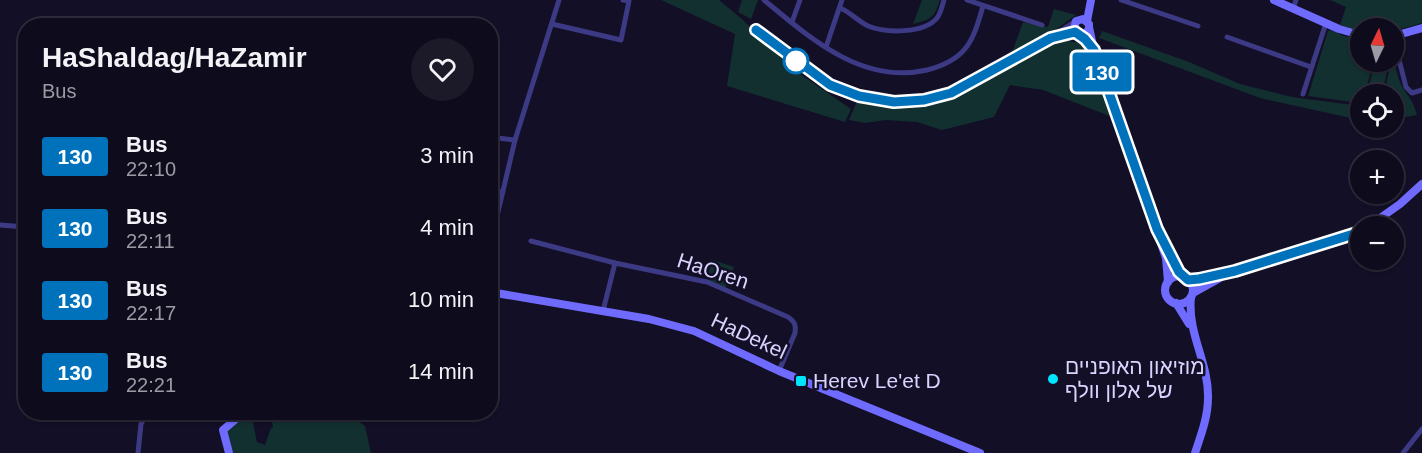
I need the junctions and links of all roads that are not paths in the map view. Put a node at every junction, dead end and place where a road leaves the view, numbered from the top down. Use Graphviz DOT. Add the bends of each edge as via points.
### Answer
graph roads {
  1 [pos="559,0"];
  2 [pos="623,0"];
  3 [pos="764,0"];
  4 [pos="800,0"];
  5 [pos="842,0"];
  6 [pos="944,0"];
  7 [pos="967,0"];
  8 [pos="1086,0"];
  9 [pos="1091,0"];
  10 [pos="1121,0"];
  11 [pos="1274,0"];
  12 [pos="1296,0"];
  13 [pos="983,6"];
  14 [pos="840,8"];
  15 [pos="1293,9"];
  16 [pos="1076,21"];
  17 [pos="792,22"];
  18 [pos="1326,23"];
  19 [pos="552,24"];
  20 [pos="1088,24"];
  21 [pos="1042,25"];
  22 [pos="1197,26"];
  23 [pos="1422,28"];
  24 [pos="756,30"];
  25 [pos="1350,31"];
  26 [pos="1077,33"];
  27 [pos="1404,34"];
  28 [pos="1227,37"];
  29 [pos="1051,38"];
  30 [pos="826,47"];
  31 [pos="1094,50"];
  32 [pos="1311,68"];
  33 [pos="1402,72"];
  34 [pos="1422,90"];
  35 [pos="1303,94"];
  36 [pos="498,138"];
  37 [pos="515,140"];
  38 [pos="1422,184"];
  39 [pos="498,191"];
  40 [pos="502,192"];
  41 [pos="498,210"];
  42 [pos="1383,216"];
  43 [pos="0,225"];
  44 [pos="18,226"];
  45 [pos="1157,229"];
  46 [pos="1350,235"];
  47 [pos="531,241"];
  48 [pos="615,263"];
  49 [pos="1235,271"];
  50 [pos="1186,279"];
  51 [pos="1168,282"];
  52 [pos="498,293"];
  53 [pos="1192,295"];
  54 [pos="1176,303"];
  55 [pos="603,311"];
  56 [pos="1192,331"];
  57 [pos="779,371"];
  58 [pos="143,420"];
  59 [pos="235,420"];
  60 [pos="1422,429"];
  61 [pos="138,453"];
  62 [pos="229,453"];
  63 [pos="980,453"];
  64 [pos="1195,453"];
  65 [pos="1403,453"];
  1 -- 19 [label="street"];
  2 -- 19 [label="street" via="629,2 621,40"];
  3 -- 17 [label="street"];
  4 -- 17 [label="street"];
  5 -- 14 [label="street"];
  6 -- 14 [label="street" via="934,21 904,31 875,28"];
  7 -- 13 [label="street"];
  8 -- 16 [label="main road"];
  9 -- 20 [label="main road"];
  10 -- 22 [label="street"];
  11 -- 15 [label="main road"];
  12 -- 15 [label="street"];
  13 -- 21 [label="street"];
  13 -- 30 [label="street" via="973,38 963,52 950,63 931,69 900,74 877,71 848,61"];
  14 -- 30 [label="street"];
  15 -- 18 [label="main road"];
  16 -- 20 [label="main road"];
  16 -- 26 [label="main road"];
  16 -- 29 [label="street"];
  17 -- 30 [label="street"];
  18 -- 25 [label="main road"];
  18 -- 32 [label="street"];
  19 -- 37 [label="street"];
  20 -- 26 [label="main road" via="1086,33"];
  20 -- 31 [label="main road"];
  23 -- 27 [label="main road"];
  24 -- 29 [label="street" via="830,85 859,96 894,102 951,93"];
  26 -- 29 [label="street"];
  26 -- 31 [label="main road"];
  28 -- 32 [label="street"];
  31 -- 45 [label="main road"];
  32 -- 35 [label="street"];
  33 -- 34 [label="street" via="1412,93"];
  36 -- 37 [label="street"];
  37 -- 40 [label="street"];
  38 -- 42 [label="main road"];
  39 -- 40 [label="street"];
  40 -- 41 [label="street"];
  43 -- 44 [label="street"];
  45 -- 50 [label="main road"];
  45 -- 51 [label="main road"];
  46 -- 49 [label="main road"];
  47 -- 48 [label="street, HaOren"];
  48 -- 55 [label="street"];
  48 -- 57 [label="street, HaOren" via="707,282 788,317 796,326 795,333"];
  49 -- 50 [label="main road"];
  49 -- 53 [label="main road"];
  50 -- 51 [label="main road" via="1175,277"];
  50 -- 53 [label="main road" via="1193,288"];
  51 -- 54 [label="main road" via="1166,295"];
  52 -- 55 [label="main road, HaDekel"];
  53 -- 54 [label="main road" via="1184,303"];
  53 -- 56 [label="main road"];
  54 -- 56 [label="main road"];
  55 -- 57 [label="main road, HaDekel" via="680,326"];
  56 -- 64 [label="main road" via="1205,373 1208,399"];
  57 -- 63 [label="main road, HaDekel"];
  58 -- 61 [label="street"];
  59 -- 62 [label="main road" via="223,430"];
  60 -- 65 [label="street"];
}
